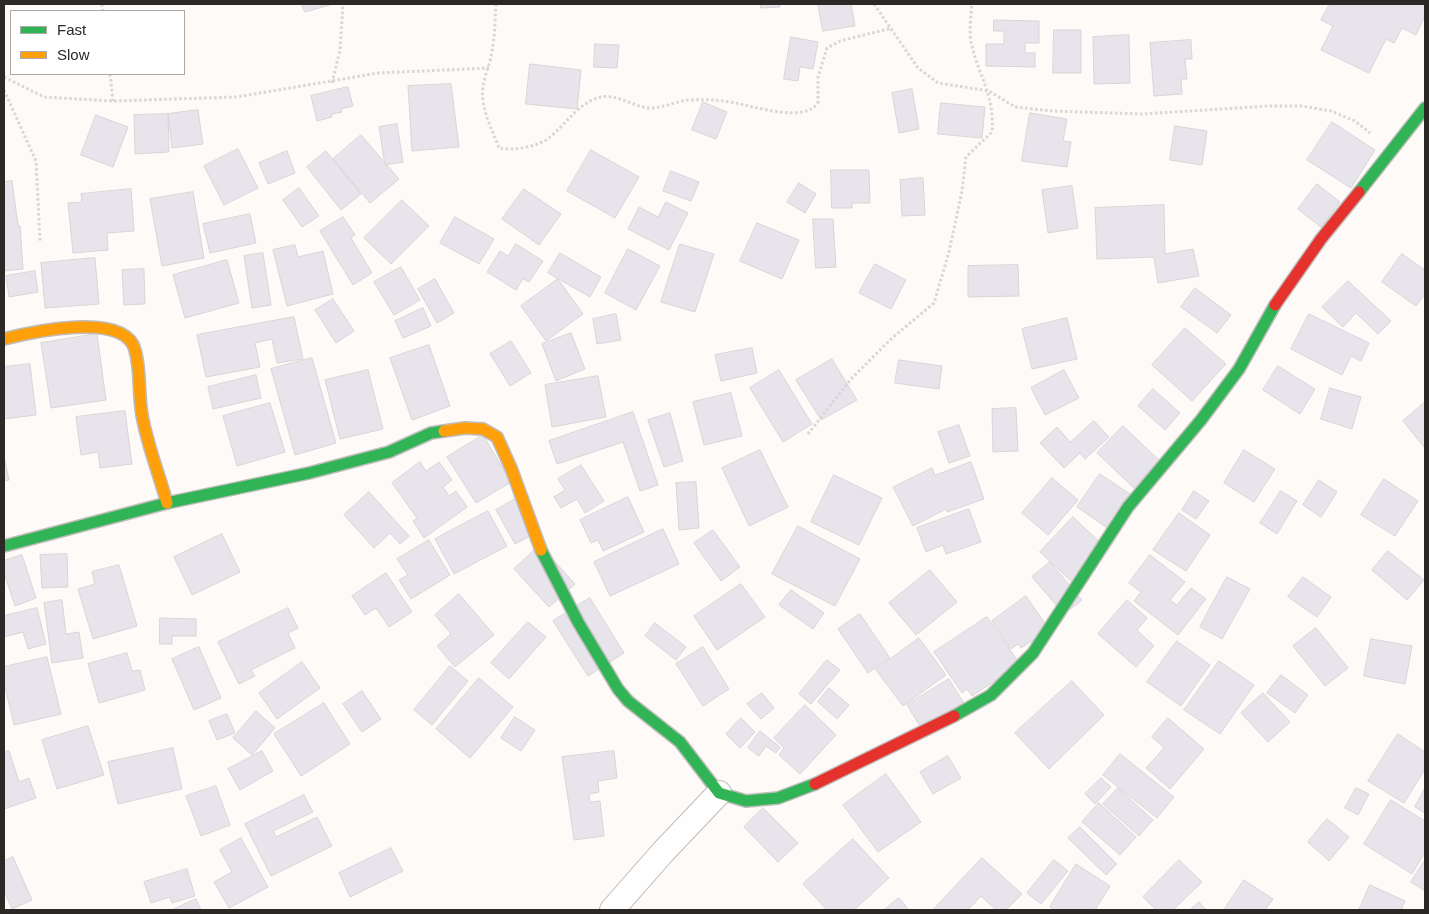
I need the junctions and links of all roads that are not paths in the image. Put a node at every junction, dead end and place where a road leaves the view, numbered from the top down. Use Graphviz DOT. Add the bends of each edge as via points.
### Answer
graph roads {
  1 [pos="1425,108"];
  2 [pos="4,339"];
  3 [pos="166,503"];
  4 [pos="4,546"];
  5 [pos="719,793"];
  6 [pos="612,910"];
  1 -- 5 [label="street" via="1300,268 1280,296 1239,369 1128,508 1033,653 991,695 831,778 778,798 746,801"];
  2 -- 3 [label="street" via="70,327 114,330 129,338 135,349 142,415"];
  3 -- 4 [label="street"];
  3 -- 5 [label="street" via="389,452 432,433 483,429 497,437 538,546 606,672 628,701 680,742"];
  5 -- 6 [label="street"];
}
